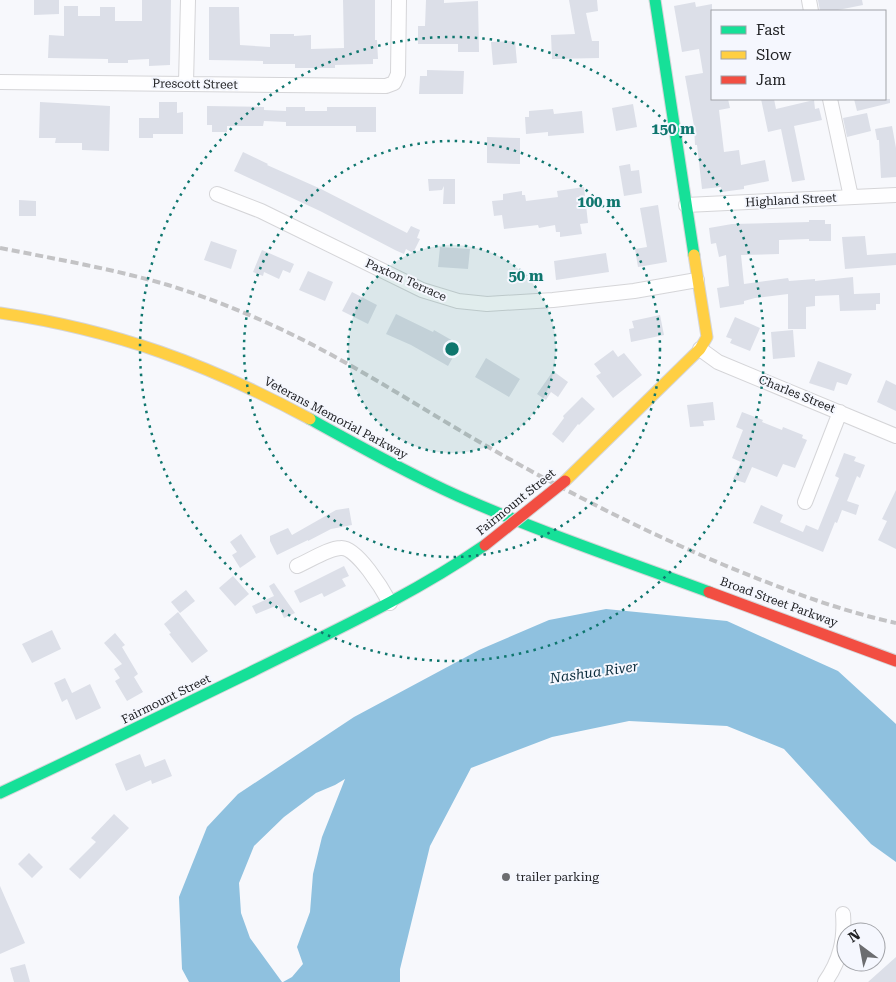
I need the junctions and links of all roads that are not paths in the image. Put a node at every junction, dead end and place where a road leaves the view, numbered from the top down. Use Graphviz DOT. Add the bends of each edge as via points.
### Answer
graph roads {
  1 [pos="188,0"];
  2 [pos="399,0"];
  3 [pos="655,0"];
  4 [pos="0,82"];
  5 [pos="186,84"];
  6 [pos="830,100"];
  7 [pos="218,194"];
  8 [pos="896,195"];
  9 [pos="851,197"];
  10 [pos="686,205"];
  11 [pos="697,280"];
  12 [pos="0,313"];
  13 [pos="700,349"];
  14 [pos="840,412"];
  15 [pos="896,436"];
  16 [pos="805,502"];
  17 [pos="297,566"];
  18 [pos="652,571"];
  19 [pos="390,603"];
  20 [pos="896,661"];
  21 [pos="0,793"];
  22 [pos="843,914"];
  23 [pos="825,982"];
  1 -- 5 [label="street"];
  2 -- 5 [label="street, Prescott Street" via="398,74 390,85"];
  3 -- 10 [label="street"];
  4 -- 5 [label="street, Prescott Street"];
  6 -- 9 [label="street"];
  7 -- 11 [label="street, Paxton Terrace" via="261,211 422,290 458,301 487,304 553,300"];
  8 -- 9 [label="street, Highland Street"];
  9 -- 10 [label="street, Highland Street"];
  10 -- 11 [label="street"];
  11 -- 13 [label="street" via="707,338"];
  12 -- 18 [label="street, Veterans Memorial Parkway" via="107,335 193,363 259,393 469,501"];
  13 -- 14 [label="street, Charles Street" via="718,362"];
  13 -- 19 [label="street, Fairmount Street, bridge" via="575,472 540,502 444,573"];
  14 -- 15 [label="street, Charles Street"];
  14 -- 16 [label="street"];
  17 -- 19 [label="street" via="334,550 347,548 382,588"];
  18 -- 20 [label="street, Broad Street Parkway"];
  19 -- 21 [label="street, Fairmount Street" via="156,720"];
  22 -- 23 [label="street" via="842,944 835,966"];
}
